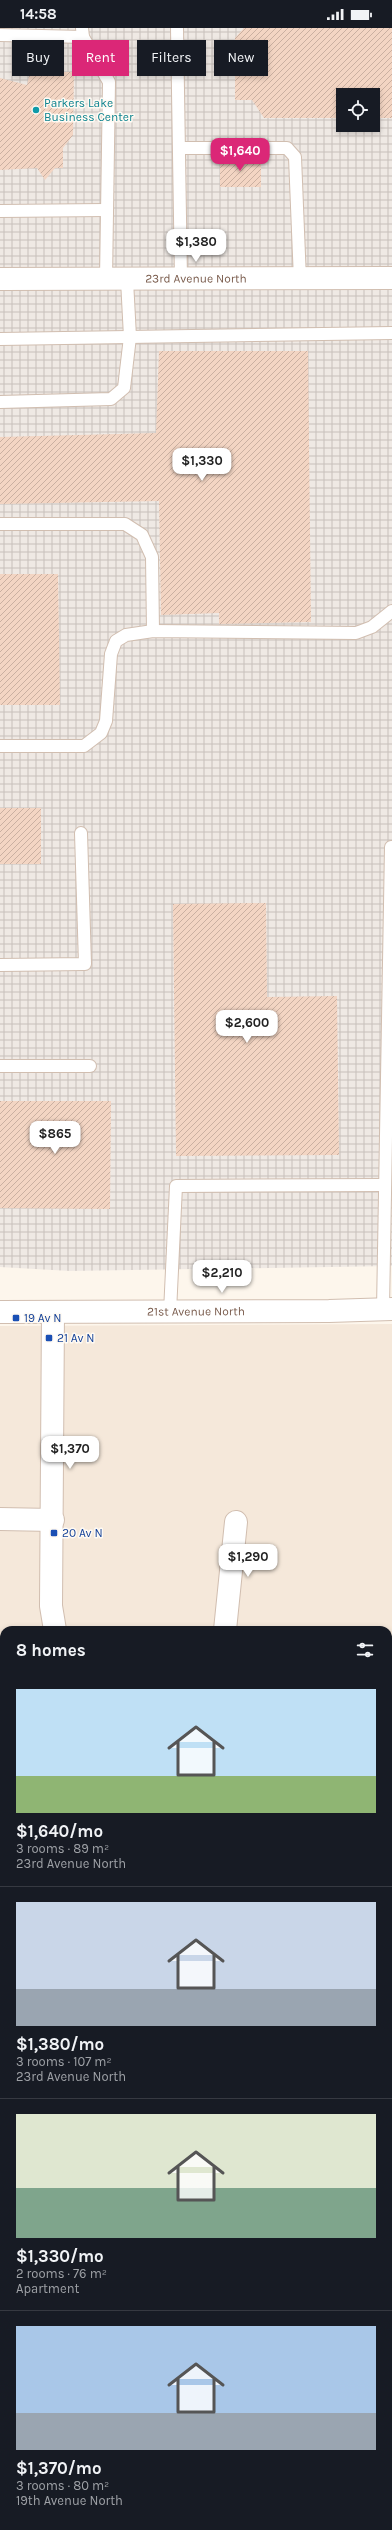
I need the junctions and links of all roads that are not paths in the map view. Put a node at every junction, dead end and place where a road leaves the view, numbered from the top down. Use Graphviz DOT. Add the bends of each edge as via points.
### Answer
graph roads {
  1 [pos="178,28"];
  2 [pos="82,32"];
  3 [pos="0,35"];
  4 [pos="179,148"];
  5 [pos="106,210"];
  6 [pos="0,211"];
  7 [pos="392,278"];
  8 [pos="0,279"];
  9 [pos="116,280"];
  10 [pos="181,280"];
  11 [pos="300,280"];
  12 [pos="392,333"];
  13 [pos="130,337"];
  14 [pos="0,339"];
  15 [pos="0,402"];
  16 [pos="0,524"];
  17 [pos="392,611"];
  18 [pos="153,632"];
  19 [pos="0,746"];
  20 [pos="81,833"];
  21 [pos="391,847"];
  22 [pos="0,965"];
  23 [pos="0,1066"];
  24 [pos="90,1066"];
  25 [pos="384,1185"];
  26 [pos="387,1309"];
  27 [pos="0,1312"];
  28 [pos="53,1312"];
  29 [pos="170,1312"];
  30 [pos="0,1519"];
  31 [pos="53,1520"];
  32 [pos="236,1522"];
  33 [pos="54,1626"];
  34 [pos="225,1626"];
  1 -- 4 [label="lane"];
  2 -- 3 [label="lane"];
  2 -- 5 [label="lane" via="109,82"];
  4 -- 10 [label="lane"];
  4 -- 11 [label="lane" via="287,148 295,157"];
  5 -- 6 [label="lane"];
  5 -- 9 [label="lane"];
  7 -- 11 [label="street, 23rd Avenue North"];
  8 -- 9 [label="street, 23rd Avenue North"];
  9 -- 10 [label="street, 23rd Avenue North"];
  9 -- 13 [label="lane"];
  10 -- 11 [label="street, 23rd Avenue North"];
  12 -- 13 [label="lane"];
  13 -- 14 [label="lane"];
  13 -- 15 [label="lane" via="124,388 111,399"];
  16 -- 18 [label="lane" via="125,524 142,535 152,557"];
  17 -- 18 [label="lane" via="372,627 356,633"];
  18 -- 19 [label="lane" via="126,634 116,641 111,654 106,721 101,734 84,746"];
  20 -- 22 [label="lane" via="85,964"];
  21 -- 25 [label="lane"];
  23 -- 24 [label="lane"];
  25 -- 26 [label="lane"];
  25 -- 29 [label="lane" via="176,1186"];
  26 -- 29 [label="street, 21st Avenue North"];
  27 -- 28 [label="street, 21st Avenue North"];
  28 -- 29 [label="street, 21st Avenue North"];
  28 -- 31 [label="street"];
  30 -- 31 [label="street"];
  31 -- 33 [label="street" via="51,1606"];
  32 -- 34 [label="street"];
}
